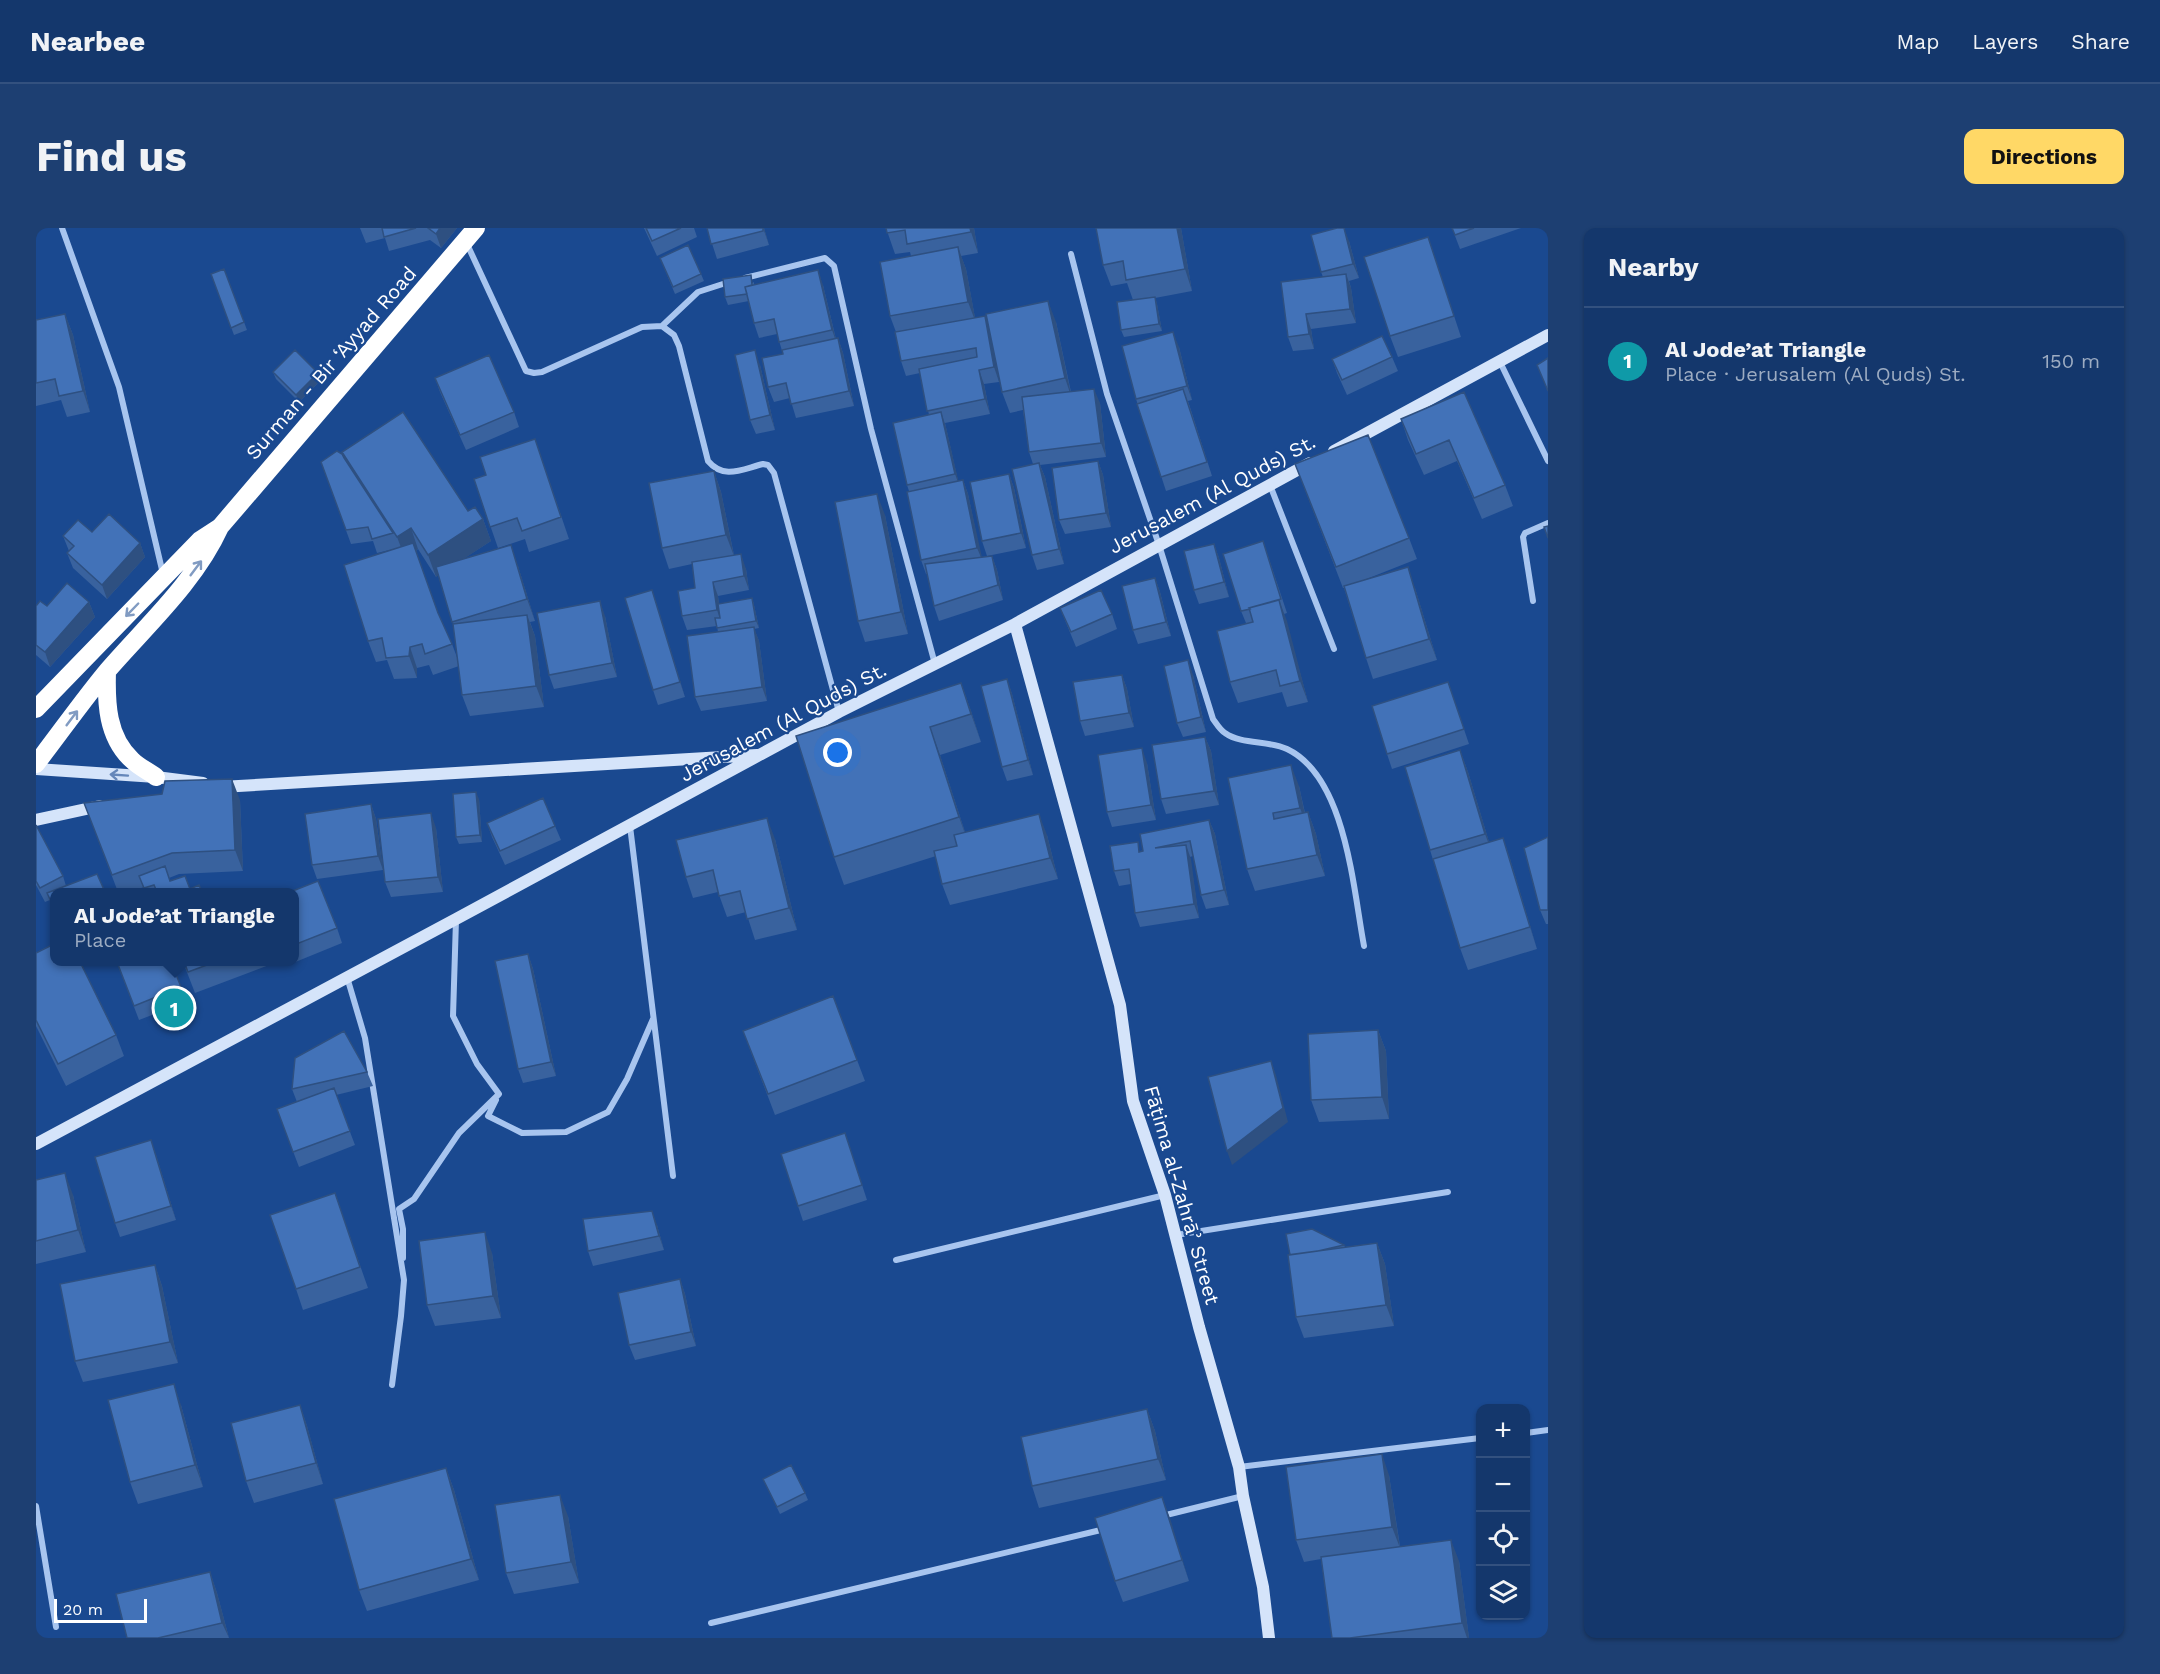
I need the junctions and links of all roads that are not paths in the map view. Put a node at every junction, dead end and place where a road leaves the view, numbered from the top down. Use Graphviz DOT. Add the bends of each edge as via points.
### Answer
graph roads {
  1 [pos="62,228"];
  2 [pos="471,234"];
  3 [pos="1071,254"];
  4 [pos="743,278"];
  5 [pos="732,282"];
  6 [pos="662,326"];
  7 [pos="1548,335"];
  8 [pos="1500,361"];
  9 [pos="1548,461"];
  10 [pos="1270,485"];
  11 [pos="1548,523"];
  12 [pos="220,527"];
  13 [pos="1159,545"];
  14 [pos="164,577"];
  15 [pos="1533,601"];
  16 [pos="1015,624"];
  17 [pos="1334,650"];
  18 [pos="935,665"];
  19 [pos="107,671"];
  20 [pos="36,709"];
  21 [pos="839,712"];
  22 [pos="761,755"];
  23 [pos="36,766"];
  24 [pos="156,777"];
  25 [pos="218,787"];
  26 [pos="188,793"];
  27 [pos="111,803"];
  28 [pos="36,820"];
  29 [pos="630,826"];
  30 [pos="456,919"];
  31 [pos="1364,946"];
  32 [pos="347,977"];
  33 [pos="654,1017"];
  34 [pos="498,1094"];
  35 [pos="36,1144"];
  36 [pos="673,1176"];
  37 [pos="1448,1192"];
  38 [pos="1165,1195"];
  39 [pos="1175,1235"];
  40 [pos="896,1260"];
  41 [pos="404,1280"];
  42 [pos="392,1385"];
  43 [pos="1548,1430"];
  44 [pos="1530,1432"];
  45 [pos="1476,1438"];
  46 [pos="1239,1467"];
  47 [pos="1243,1496"];
  48 [pos="36,1506"];
  49 [pos="1150,1518"];
  50 [pos="1116,1527"];
  51 [pos="711,1623"];
  52 [pos="56,1627"];
  53 [pos="1269,1638"];
  1 -- 14 [label="street" via="119,387"];
  2 -- 6 [label="street" via="526,371 542,372 642,327"];
  2 -- 12 [label="highway, Surman - Bir ‘Ayyad Road"];
  3 -- 13 [label="street" via="1107,394"];
  4 -- 18 [label="street" via="825,258 834,266 871,429"];
  5 -- 6 [label="street" via="698,292"];
  6 -- 21 [label="street" via="674,335 679,346 708,461 722,472 763,464 774,473"];
  7 -- 8 [label="street, Jerusalem (Al Quds) St."];
  8 -- 9 [label="street"];
  8 -- 10 [label="street, Jerusalem (Al Quds) St."];
  10 -- 13 [label="street, Jerusalem (Al Quds) St."];
  10 -- 17 [label="street"];
  11 -- 15 [label="street" via="1523,537"];
  12 -- 14 [label="highway, Surman - Bir ‘Ayyad Road" via="200,540"];
  19 -- 12 [label="highway, Surman - Bir ‘Ayyad Road, one-way" via="173,597 211,547"];
  13 -- 16 [label="street, Jerusalem (Al Quds) St."];
  13 -- 31 [label="street" via="1213,719 1225,733 1286,748 1312,766 1331,796 1344,838"];
  14 -- 20 [label="highway, Surman - Bir ‘Ayyad Road, one-way"];
  16 -- 18 [label="street, Jerusalem (Al Quds) St."];
  16 -- 38 [label="street, Fāṭima al-Zahrāʾ Street" via="1120,1005 1133,1101"];
  18 -- 21 [label="street, Jerusalem (Al Quds) St."];
  23 -- 19 [label="highway, Surman - Bir ‘Ayyad Road, one-way"];
  19 -- 24 [label="highway" via="106,704 119,745"];
  21 -- 22 [label="street, Jerusalem (Al Quds) St."];
  22 -- 25 [label="street"];
  22 -- 29 [label="street, Jerusalem (Al Quds) St."];
  24 -- 23 [label="street, one-way"];
  24 -- 25 [label="street"];
  25 -- 26 [label="street"];
  27 -- 28 [label="street"];
  29 -- 30 [label="street, Jerusalem (Al Quds) St."];
  29 -- 33 [label="street"];
  30 -- 32 [label="street, Jerusalem (Al Quds) St."];
  30 -- 34 [label="street" via="453,1016 477,1064"];
  32 -- 35 [label="street, Jerusalem (Al Quds) St."];
  32 -- 41 [label="street" via="365,1038"];
  33 -- 34 [label="street" via="608,1112 566,1132 522,1133 488,1116"];
  33 -- 36 [label="street"];
  34 -- 41 [label="street" via="459,1133 414,1199 399,1209"];
  37 -- 39 [label="street"];
  38 -- 39 [label="street, Fāṭima al-Zahrāʾ Street"];
  38 -- 40 [label="street"];
  39 -- 46 [label="street, Fāṭima al-Zahrāʾ Street"];
  41 -- 42 [label="street"];
  43 -- 44 [label="street"];
  45 -- 46 [label="street"];
  46 -- 47 [label="street, Fāṭima al-Zahrāʾ Street"];
  47 -- 49 [label="street"];
  47 -- 53 [label="street, Fāṭima al-Zahrāʾ Street" via="1263,1587"];
  48 -- 52 [label="street"];
  50 -- 51 [label="street"];
}
